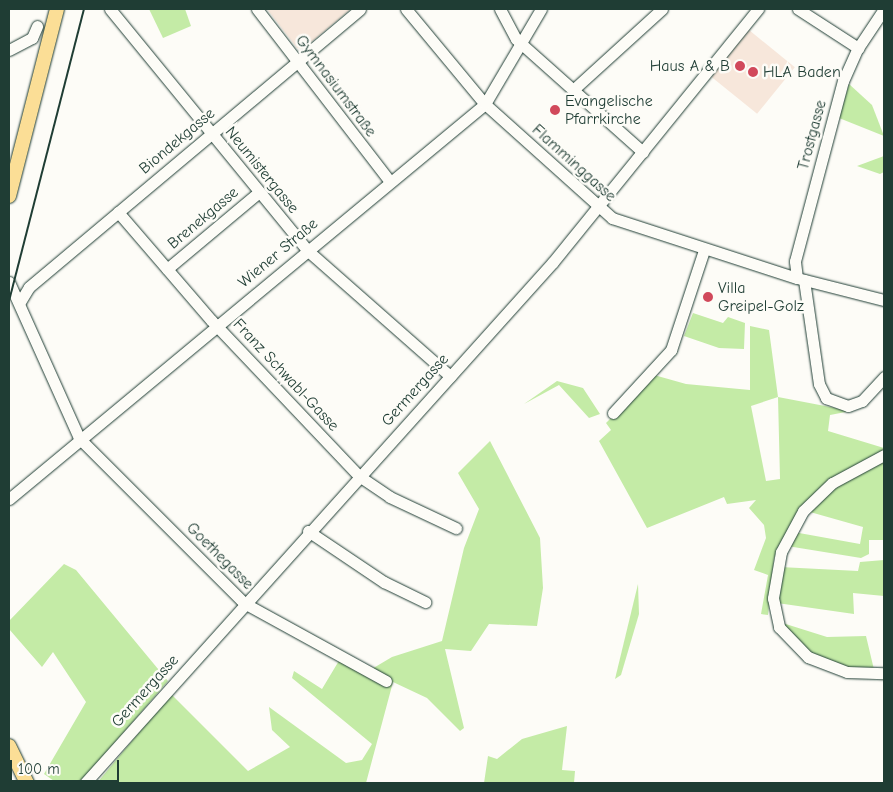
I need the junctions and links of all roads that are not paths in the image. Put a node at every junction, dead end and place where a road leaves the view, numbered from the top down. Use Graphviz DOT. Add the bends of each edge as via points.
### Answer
graph roads {
  1 [pos="57,9"];
  2 [pos="110,9"];
  3 [pos="257,9"];
  4 [pos="360,9"];
  5 [pos="406,9"];
  6 [pos="500,9"];
  7 [pos="541,9"];
  8 [pos="662,9"];
  9 [pos="758,9"];
  10 [pos="798,9"];
  11 [pos="884,9"];
  12 [pos="37,26"];
  13 [pos="521,44"];
  14 [pos="858,48"];
  15 [pos="9,50"];
  16 [pos="298,62"];
  17 [pos="574,89"];
  18 [pos="485,104"];
  19 [pos="211,134"];
  20 [pos="642,152"];
  21 [pos="390,182"];
  22 [pos="259,192"];
  23 [pos="9,196"];
  24 [pos="598,209"];
  25 [pos="118,212"];
  26 [pos="307,250"];
  27 [pos="704,250"];
  28 [pos="168,270"];
  29 [pos="800,279"];
  30 [pos="9,282"];
  31 [pos="884,300"];
  32 [pos="20,302"];
  33 [pos="216,326"];
  34 [pos="450,376"];
  35 [pos="884,377"];
  36 [pos="613,413"];
  37 [pos="79,438"];
  38 [pos="884,455"];
  39 [pos="359,476"];
  40 [pos="9,498"];
  41 [pos="456,528"];
  42 [pos="308,531"];
  43 [pos="425,602"];
  44 [pos="244,603"];
  45 [pos="884,673"];
  46 [pos="386,681"];
  47 [pos="9,746"];
  48 [pos="27,783"];
  49 [pos="85,783"];
  1 -- 23 [label="main road"];
  2 -- 19 [label="street, Neumistergasse"];
  3 -- 16 [label="street, Gymnasiumstraße"];
  4 -- 16 [label="street, Biondekgasse"];
  5 -- 18 [label="street, Flamminggasse"];
  6 -- 13 [label="street"];
  7 -- 13 [label="street, Wiener Straße"];
  8 -- 17 [label="street"];
  9 -- 20 [label="street, Germergasse"];
  10 -- 14 [label="street"];
  11 -- 14 [label="street, Trostgasse"];
  12 -- 15 [label="street" via="32,38"];
  13 -- 17 [label="street"];
  13 -- 18 [label="street, Wiener Straße"];
  14 -- 29 [label="street, Trostgasse" via="843,81 795,261"];
  16 -- 19 [label="street, Biondekgasse"];
  16 -- 21 [label="street, Gymnasiumstraße"];
  17 -- 20 [label="street"];
  18 -- 21 [label="street, Wiener Straße"];
  18 -- 24 [label="street, Flamminggasse"];
  19 -- 22 [label="street, Neumistergasse"];
  19 -- 25 [label="street, Biondekgasse"];
  20 -- 24 [label="street, Germergasse"];
  21 -- 26 [label="street, Wiener Straße"];
  22 -- 26 [label="street, Neumistergasse"];
  22 -- 28 [label="street, Brenekgasse"];
  24 -- 27 [label="street, Flamminggasse" via="612,218"];
  24 -- 34 [label="street, Germergasse"];
  25 -- 28 [label="street, Franz Schwabl-Gasse"];
  25 -- 32 [label="street, Biondekgasse" via="29,287"];
  26 -- 33 [label="street, Wiener Straße"];
  26 -- 34 [label="street, Neumistergasse"];
  27 -- 29 [label="street, Flamminggasse"];
  27 -- 36 [label="street" via="671,350"];
  28 -- 33 [label="street, Franz Schwabl-Gasse"];
  29 -- 31 [label="street, Flamminggasse"];
  29 -- 35 [label="street, Trostgasse" via="821,391 833,403 848,406 862,401"];
  30 -- 32 [label="street"];
  32 -- 37 [label="street"];
  33 -- 37 [label="street, Wiener Straße"];
  33 -- 39 [label="street, Franz Schwabl-Gasse"];
  34 -- 39 [label="street, Germergasse"];
  37 -- 40 [label="street, Wiener Straße"];
  37 -- 44 [label="street, Goethegasse"];
  38 -- 45 [label="street" via="832,483 802,511 781,552 773,598 779,627 808,657 847,672"];
  39 -- 41 [label="street, Franz Schwabl-Gasse" via="390,497"];
  39 -- 42 [label="street, Germergasse"];
  42 -- 43 [label="street" via="384,582"];
  42 -- 44 [label="street, Germergasse"];
  44 -- 46 [label="street, Goethegasse"];
  44 -- 49 [label="street, Germergasse"];
  47 -- 48 [label="main road"];
}
